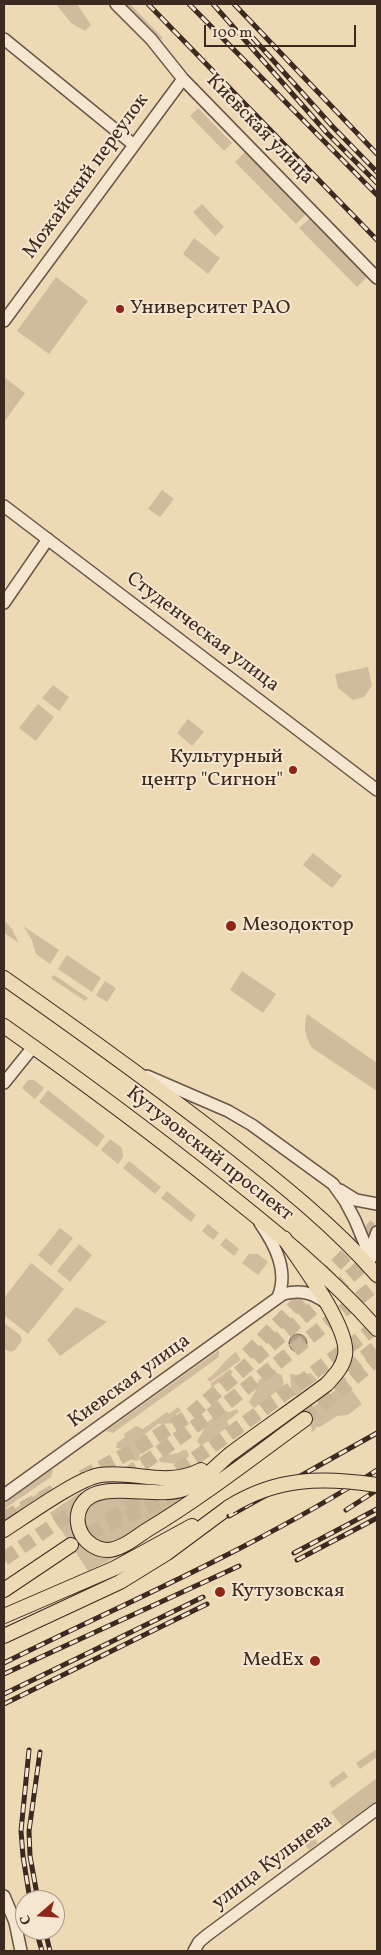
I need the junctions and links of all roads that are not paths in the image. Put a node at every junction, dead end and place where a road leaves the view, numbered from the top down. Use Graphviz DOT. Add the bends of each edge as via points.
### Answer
graph roads {
  1 [pos="116,4"];
  2 [pos="4,39"];
  3 [pos="183,79"];
  4 [pos="134,144"];
  5 [pos="377,278"];
  6 [pos="4,321"];
  7 [pos="4,506"];
  8 [pos="48,539"];
  9 [pos="4,603"];
  10 [pos="377,790"];
  11 [pos="4,978"];
  12 [pos="4,1026"];
  13 [pos="33,1047"];
  14 [pos="134,1071"];
  15 [pos="4,1083"];
  16 [pos="333,1184"];
  17 [pos="377,1204"];
  18 [pos="255,1215"];
  19 [pos="377,1232"];
  20 [pos="284,1238"];
  21 [pos="375,1271"];
  22 [pos="278,1297"];
  23 [pos="325,1302"];
  24 [pos="377,1329"];
  25 [pos="305,1419"];
  26 [pos="228,1456"];
  27 [pos="377,1485"];
  28 [pos="4,1496"];
  29 [pos="4,1530"];
  30 [pos="71,1546"];
  31 [pos="143,1561"];
  32 [pos="8,1589"];
  33 [pos="4,1616"];
  34 [pos="4,1636"];
  35 [pos="377,1809"];
  36 [pos="4,1896"];
  37 [pos="21,1951"];
  38 [pos="194,1951"];
  1 -- 3 [label="street, Киевская улица" via="156,44"];
  2 -- 4 [label="street"];
  3 -- 4 [label="street, Можайский переулок"];
  3 -- 5 [label="street, Киевская улица"];
  4 -- 6 [label="street, Можайский переулок"];
  7 -- 8 [label="street, Студенческая улица"];
  8 -- 9 [label="street"];
  8 -- 10 [label="street, Студенческая улица"];
  11 -- 14 [label="main road, Кутузовский проспект"];
  12 -- 13 [label="main road, Кутузовский проспект"];
  13 -- 15 [label="street"];
  13 -- 18 [label="main road, Кутузовский проспект"];
  14 -- 16 [label="street" via="228,1111"];
  14 -- 21 [label="main road, Кутузовский проспект" via="287,1188"];
  16 -- 17 [label="street" via="356,1200"];
  16 -- 21 [label="street" via="355,1220"];
  18 -- 20 [label="main road, Кутузовский проспект"];
  18 -- 22 [label="street" via="282,1270 283,1281"];
  19 -- 21 [label="street" via="372,1246"];
  20 -- 23 [label="main road"];
  20 -- 24 [label="main road, Кутузовский проспект"];
  22 -- 23 [label="street, Киевская улица" via="294,1291 305,1292"];
  22 -- 28 [label="street, Киевская улица"];
  23 -- 26 [label="main road" via="342,1331 345,1343 346,1354 337,1373 327,1384"];
  25 -- 26 [label="main road" via="175,1513 122,1545 100,1549 91,1545 79,1529 78,1513 91,1495 104,1491 174,1492 204,1478"];
  26 -- 29 [label="main road" via="173,1480 97,1475"];
  27 -- 31 [label="main road, bridge" via="316,1479 253,1494"];
  30 -- 32 [label="main road"];
  31 -- 33 [label="main road" via="115,1568"];
  31 -- 34 [label="main road" via="120,1582"];
  35 -- 38 [label="street, улица Кульнева" via="209,1934"];
  36 -- 37 [label="street" via="16,1922"];
}
